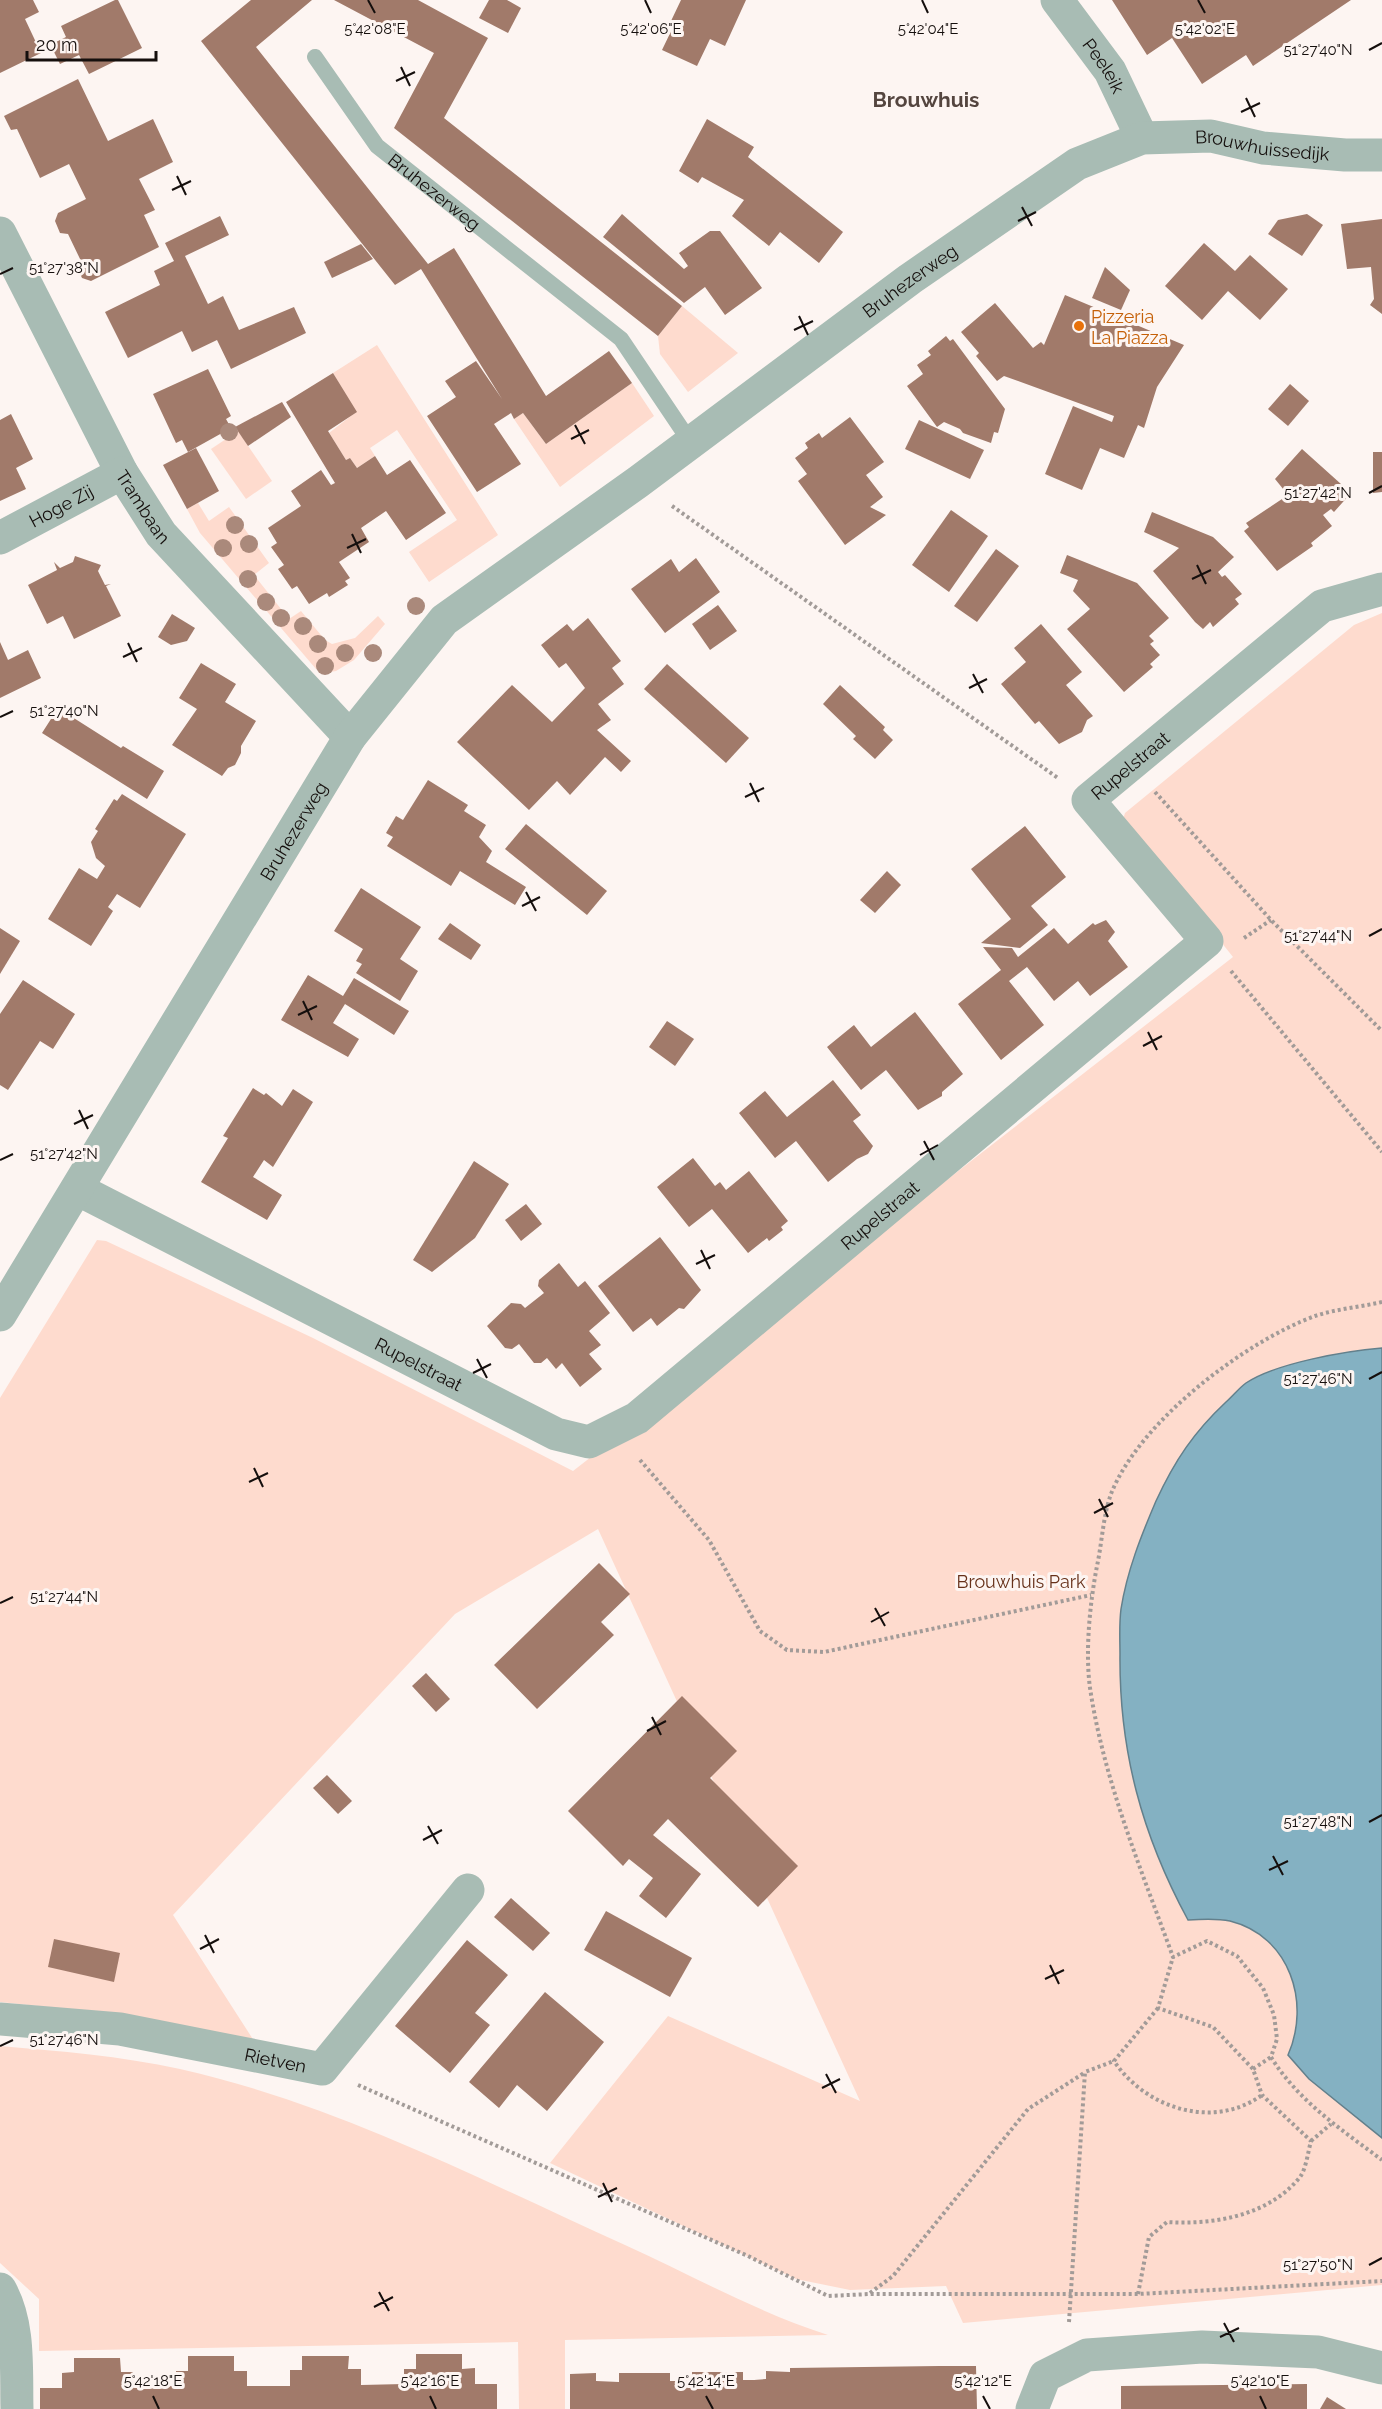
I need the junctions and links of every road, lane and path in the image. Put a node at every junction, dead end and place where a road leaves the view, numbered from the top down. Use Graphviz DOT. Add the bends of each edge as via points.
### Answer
graph roads {
  1 [pos="1057,0"];
  2 [pos="315,57"];
  3 [pos="1142,138"];
  4 [pos="1382,155"];
  5 [pos="0,233"];
  6 [pos="691,443"];
  7 [pos="122,473"];
  8 [pos="638,482"];
  9 [pos="0,538"];
  10 [pos="1382,589"];
  11 [pos="350,737"];
  12 [pos="1131,765"];
  13 [pos="1088,800"];
  14 [pos="1207,941"];
  15 [pos="1382,1031"];
  16 [pos="1382,1152"];
  17 [pos="77,1189"];
  18 [pos="1382,1302"];
  19 [pos="0,1315"];
  20 [pos="615,1429"];
  21 [pos="1092,1595"];
  22 [pos="468,1890"];
  23 [pos="1173,1957"];
  24 [pos="1158,2008"];
  25 [pos="0,2019"];
  26 [pos="1271,2057"];
  27 [pos="1114,2061"];
  28 [pos="1252,2068"];
  29 [pos="322,2070"];
  30 [pos="1085,2072"];
  31 [pos="1262,2095"];
  32 [pos="1331,2124"];
  33 [pos="1311,2141"];
  34 [pos="1382,2160"];
  35 [pos="1382,2281"];
  36 [pos="0,2289"];
  37 [pos="1070,2293"];
  38 [pos="870,2294"];
  39 [pos="1138,2294"];
  40 [pos="1382,2368"];
  41 [pos="1056,2370"];
  42 [pos="18,2409"];
  43 [pos="1032,2409"];
  1 -- 3 [label="street, Peeleik" via="1110,71"];
  2 -- 6 [label="lane, Bruhezerweg" via="377,146 621,339"];
  3 -- 4 [label="street, Brouwhuissedijk" via="1211,136 1263,148"];
  3 -- 6 [label="street, Bruhezerweg" via="1077,164 910,279"];
  5 -- 7 [label="street, Trambaan"];
  6 -- 8 [label="street, Bruhezerweg"];
  7 -- 9 [label="street, Hoge Zij"];
  7 -- 11 [label="street, Trambaan" via="161,534"];
  8 -- 11 [label="street, Bruhezerweg" via="444,620"];
  8 -- 13 [label="path"];
  10 -- 12 [label="street, Rupelstraat" via="1322,606"];
  11 -- 17 [label="street, Bruhezerweg"];
  12 -- 13 [label="street, Rupelstraat"];
  12 -- 15 [label="path" via="1271,920"];
  13 -- 14 [label="street, Rupelstraat"];
  14 -- 16 [label="path"];
  14 -- 20 [label="street, Rupelstraat" via="638,1418"];
  17 -- 19 [label="street, Bruhezerweg"];
  17 -- 20 [label="street, Rupelstraat" via="556,1434 589,1442"];
  18 -- 21 [label="path" via="1317,1316 1265,1338 1219,1370 1159,1424 1132,1457 1111,1495"];
  20 -- 21 [label="path" via="709,1540 760,1631 787,1650 824,1652"];
  21 -- 23 [label="path" via="1090,1686 1111,1784"];
  22 -- 29 [label="street, Rietven"];
  23 -- 24 [label="path"];
  23 -- 26 [label="path" via="1207,1941 1237,1956 1263,1988 1274,2015 1277,2039"];
  24 -- 27 [label="path"];
  24 -- 28 [label="path" via="1213,2027"];
  25 -- 29 [label="street, Rietven" via="120,2029"];
  26 -- 28 [label="path"];
  26 -- 32 [label="path"];
  27 -- 30 [label="path"];
  27 -- 31 [label="path" via="1126,2079 1156,2098 1192,2113 1230,2111"];
  28 -- 31 [label="path"];
  29 -- 38 [label="path" via="748,2256 828,2296"];
  30 -- 37 [label="path"];
  30 -- 38 [label="path" via="1028,2109 901,2267"];
  31 -- 33 [label="path"];
  32 -- 33 [label="path"];
  32 -- 34 [label="path"];
  33 -- 39 [label="path" via="1301,2176 1275,2200 1230,2219 1167,2222 1149,2237"];
  35 -- 39 [label="path"];
  36 -- 42 [label="street" via="10,2306"];
  37 -- 38 [label="path"];
  37 -- 39 [label="path"];
  37 -- 41 [label="path"];
  40 -- 41 [label="street" via="1317,2352 1202,2347 1087,2355"];
  41 -- 43 [label="street"];
}
